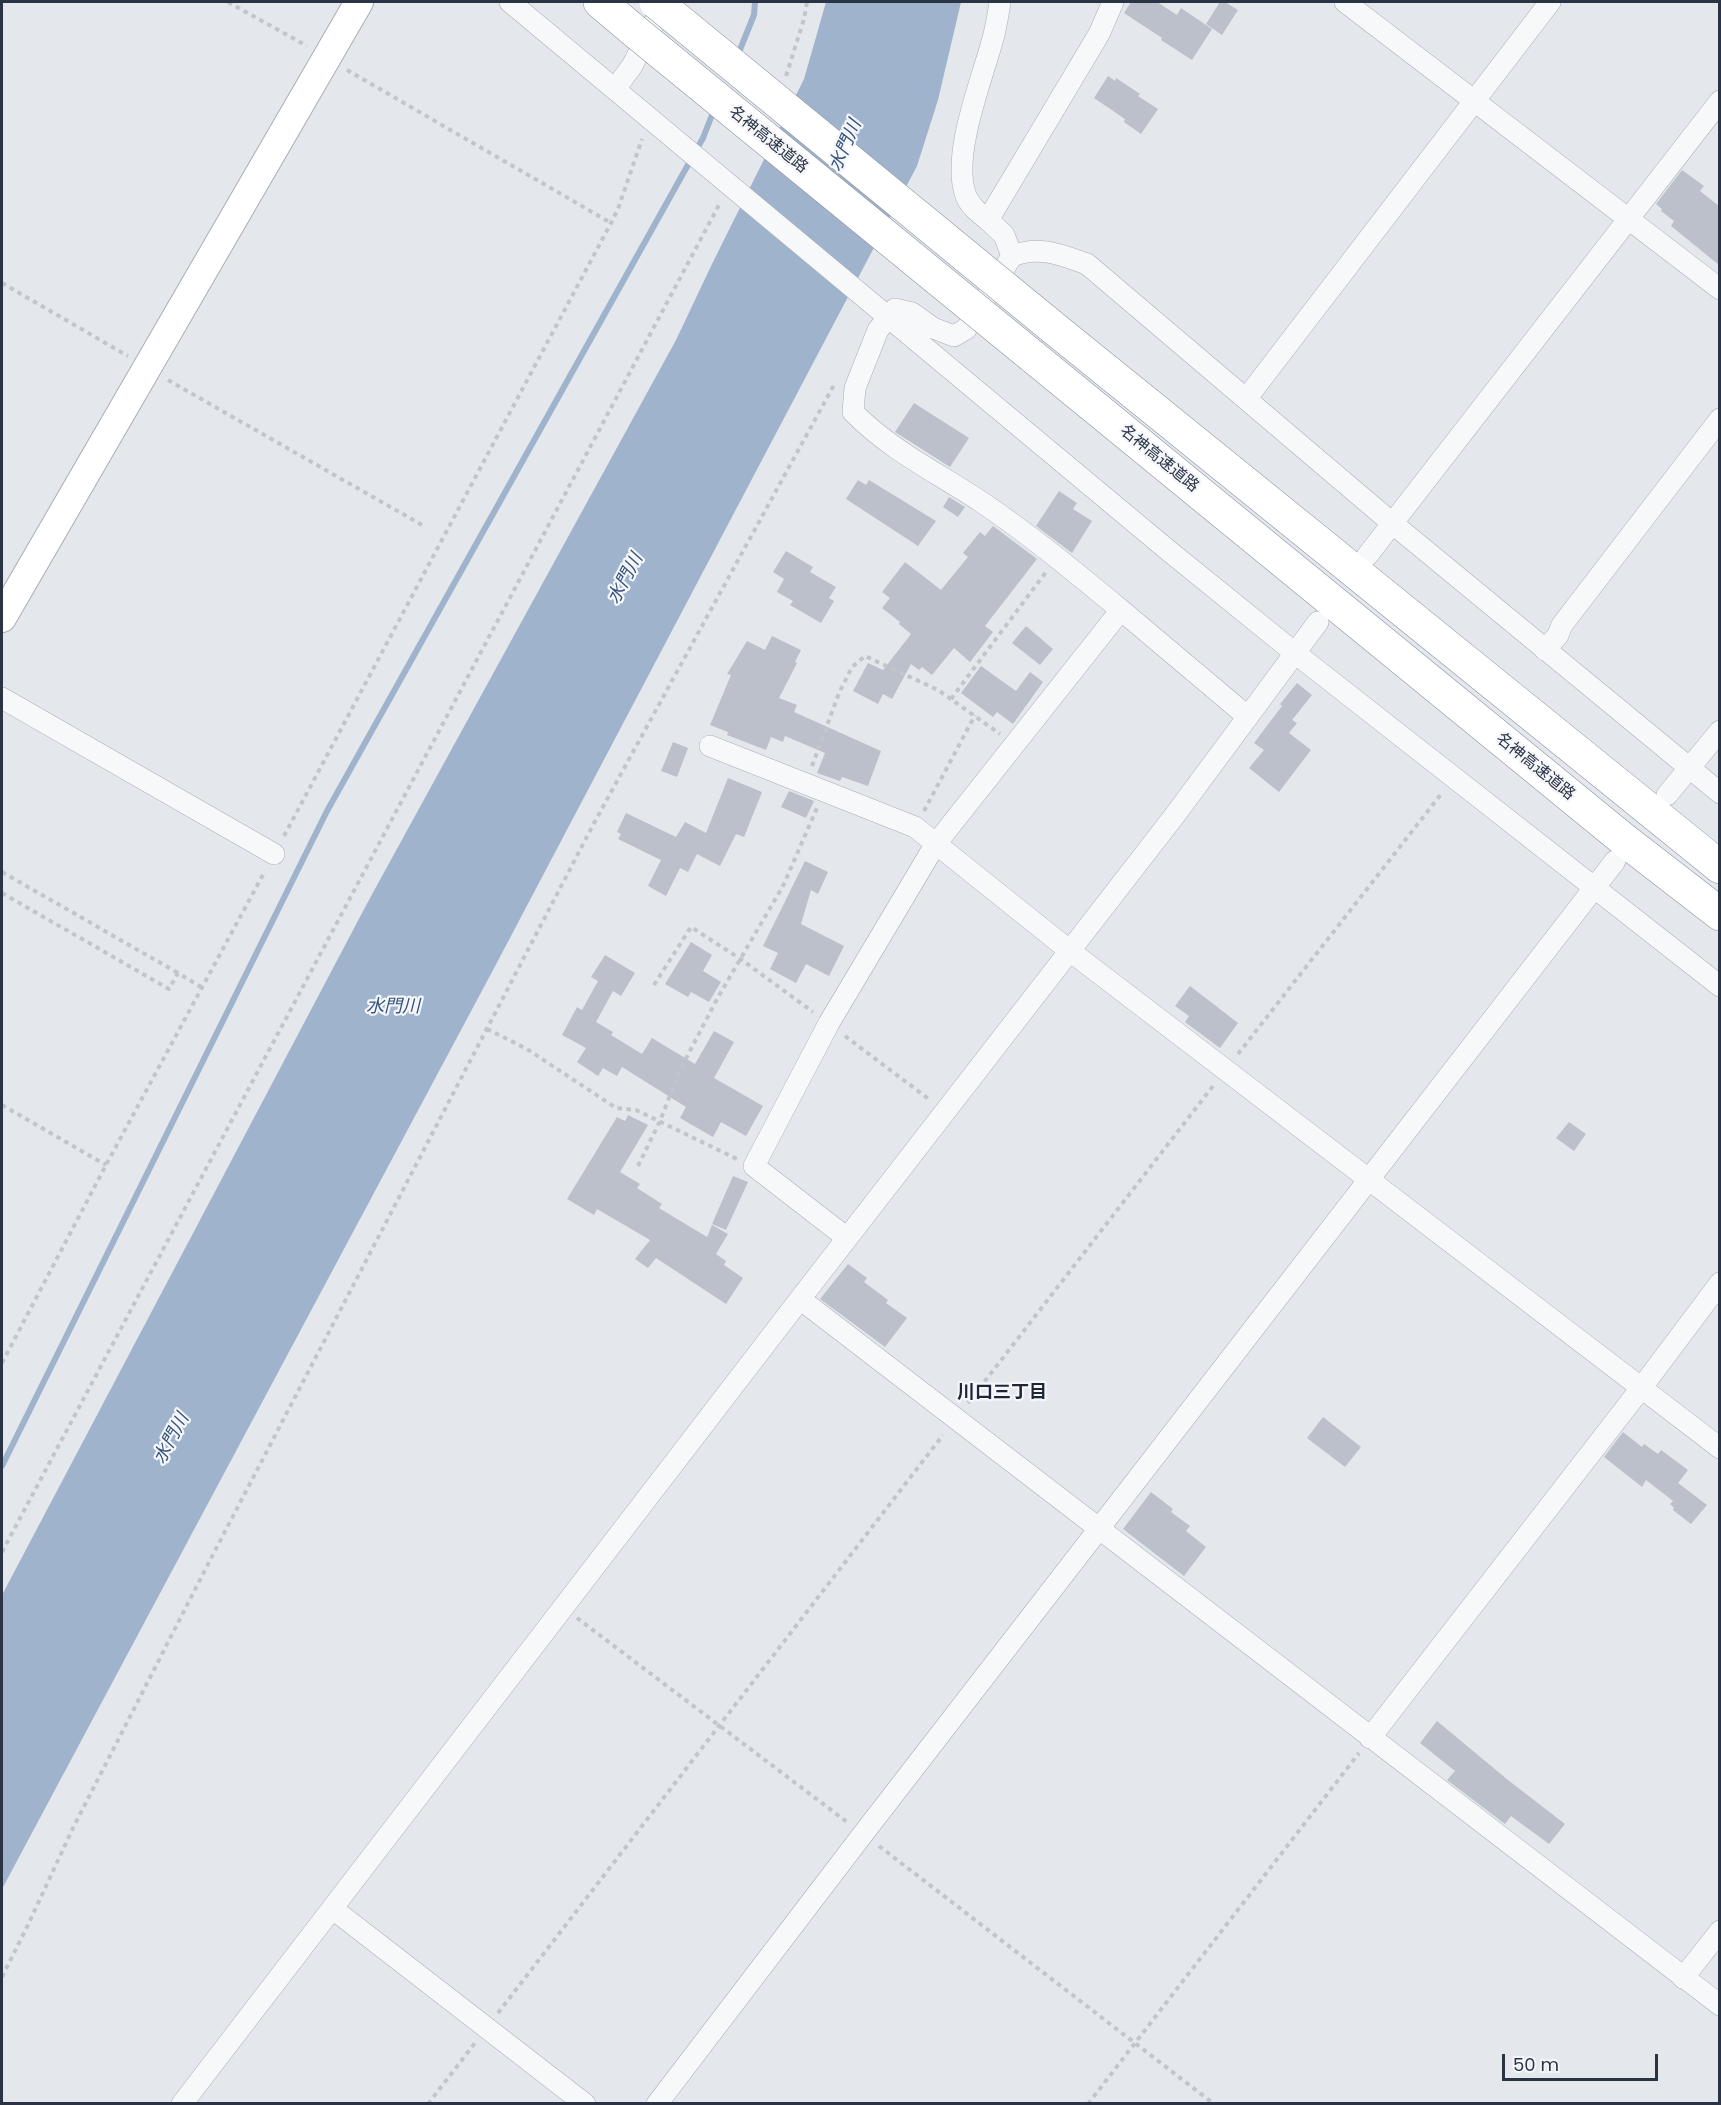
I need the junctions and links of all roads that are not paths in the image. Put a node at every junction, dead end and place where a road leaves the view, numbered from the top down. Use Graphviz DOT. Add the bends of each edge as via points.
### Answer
graph roads {
  1 [pos="359,2"];
  2 [pos="510,2"];
  3 [pos="600,2"];
  4 [pos="656,2"];
  5 [pos="665,2"];
  6 [pos="1000,2"];
  7 [pos="1113,2"];
  8 [pos="1345,2"];
  9 [pos="1550,2"];
  10 [pos="615,89"];
  11 [pos="1474,101"];
  12 [pos="1719,101"];
  13 [pos="988,220"];
  14 [pos="1628,220"];
  15 [pos="1012,256"];
  16 [pos="1719,289"];
  17 [pos="888,316"];
  18 [pos="1246,399"];
  19 [pos="1719,419"];
  20 [pos="1392,523"];
  21 [pos="1367,556"];
  22 [pos="1121,609"];
  23 [pos="2,618"];
  24 [pos="1318,622"];
  25 [pos="1545,650"];
  26 [pos="1295,653"];
  27 [pos="2,698"];
  28 [pos="1248,717"];
  29 [pos="1719,731"];
  30 [pos="710,746"];
  31 [pos="1690,770"];
  32 [pos="1719,793"];
  33 [pos="1667,795"];
  34 [pos="935,845"];
  35 [pos="274,854"];
  36 [pos="1615,861"];
  37 [pos="1719,867"];
  38 [pos="1595,889"];
  39 [pos="1719,914"];
  40 [pos="1070,951"];
  41 [pos="1719,986"];
  42 [pos="1368,1179"];
  43 [pos="847,1238"];
  44 [pos="1719,1283"];
  45 [pos="800,1299"];
  46 [pos="1642,1387"];
  47 [pos="1719,1448"];
  48 [pos="1100,1529"];
  49 [pos="1370,1738"];
  50 [pos="333,1909"];
  51 [pos="1719,1931"];
  52 [pos="1683,1978"];
  53 [pos="1719,2005"];
  54 [pos="183,2103"];
  55 [pos="585,2103"];
  56 [pos="657,2103"];
  1 -- 23 [label="street"];
  2 -- 10 [label="street"];
  3 -- 39 [label="highway, 名神高速道路, bridge"];
  4 -- 37 [label="highway, bridge"];
  5 -- 10 [label="street" via="632,66"];
  6 -- 13 [label="street" via="971,114 962,169 966,196"];
  7 -- 13 [label="street" via="1099,34"];
  8 -- 11 [label="street"];
  9 -- 11 [label="street"];
  10 -- 17 [label="street"];
  11 -- 14 [label="street"];
  11 -- 18 [label="street"];
  12 -- 14 [label="street"];
  13 -- 15 [label="street" via="1004,235"];
  14 -- 16 [label="street"];
  14 -- 20 [label="street"];
  15 -- 17 [label="street" via="966,329 954,336 933,328 912,313 895,309"];
  15 -- 18 [label="street" via="1025,250 1051,252 1087,264"];
  17 -- 22 [label="street" via="855,388 853,412 914,462 979,500"];
  17 -- 26 [label="street"];
  18 -- 20 [label="street"];
  19 -- 25 [label="street"];
  20 -- 21 [label="street"];
  20 -- 25 [label="street"];
  22 -- 28 [label="street"];
  22 -- 34 [label="street"];
  24 -- 26 [label="street"];
  25 -- 31 [label="street"];
  26 -- 28 [label="street"];
  26 -- 38 [label="street"];
  27 -- 35 [label="street"];
  28 -- 40 [label="street"];
  29 -- 31 [label="street"];
  30 -- 34 [label="street" via="915,827"];
  31 -- 32 [label="street"];
  31 -- 33 [label="street"];
  34 -- 40 [label="street"];
  34 -- 43 [label="street" via="829,1023 754,1166"];
  36 -- 38 [label="street"];
  38 -- 41 [label="street"];
  38 -- 42 [label="street"];
  40 -- 42 [label="street"];
  40 -- 43 [label="street"];
  42 -- 46 [label="street"];
  42 -- 48 [label="street"];
  43 -- 45 [label="street"];
  44 -- 46 [label="street"];
  45 -- 48 [label="street"];
  45 -- 50 [label="street"];
  46 -- 47 [label="street"];
  46 -- 49 [label="street"];
  48 -- 49 [label="street"];
  48 -- 56 [label="street"];
  49 -- 52 [label="street"];
  50 -- 54 [label="street"];
  50 -- 55 [label="street"];
  51 -- 52 [label="street"];
  52 -- 53 [label="street"];
}
